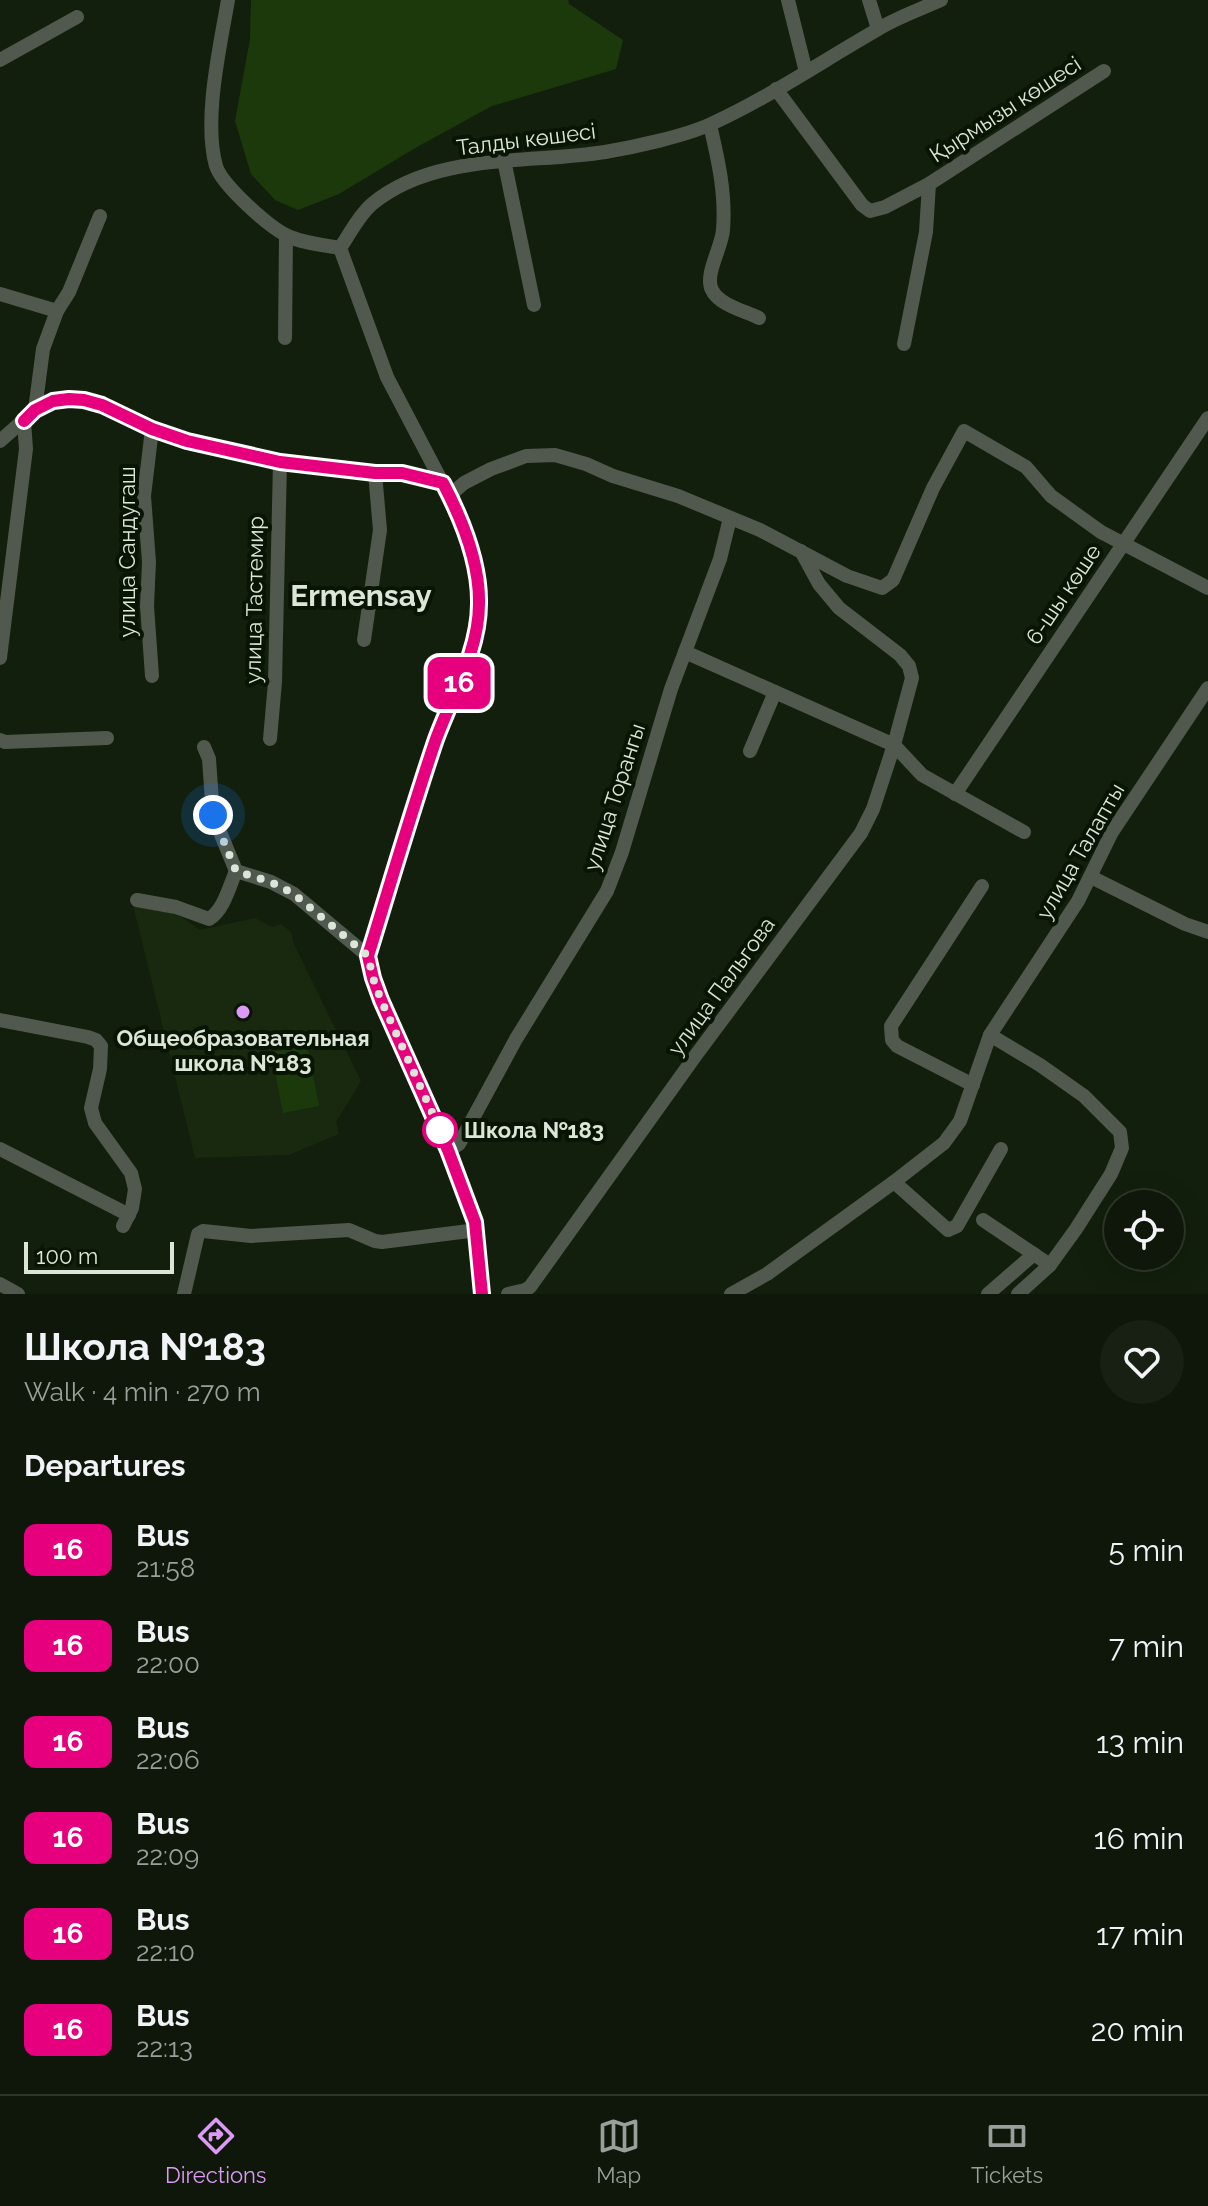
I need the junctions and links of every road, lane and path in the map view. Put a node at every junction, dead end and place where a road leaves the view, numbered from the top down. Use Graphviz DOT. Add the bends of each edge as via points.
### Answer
graph roads {
  1 [pos="228,0"];
  2 [pos="788,0"];
  3 [pos="869,0"];
  4 [pos="941,0"];
  5 [pos="77,17"];
  6 [pos="878,29"];
  7 [pos="0,60"];
  8 [pos="1104,71"];
  9 [pos="806,72"];
  10 [pos="776,89"];
  11 [pos="710,125"];
  12 [pos="504,160"];
  13 [pos="929,184"];
  14 [pos="100,216"];
  15 [pos="286,236"];
  16 [pos="340,248"];
  17 [pos="0,294"];
  18 [pos="534,305"];
  19 [pos="57,311"];
  20 [pos="759,318"];
  21 [pos="285,338"];
  22 [pos="904,344"];
  23 [pos="35,410"];
  24 [pos="1208,418"];
  25 [pos="24,421"];
  26 [pos="152,429"];
  27 [pos="0,441"];
  28 [pos="280,462"];
  29 [pos="375,473"];
  30 [pos="446,489"];
  31 [pos="730,518"];
  32 [pos="1123,544"];
  33 [pos="801,550"];
  34 [pos="1208,588"];
  35 [pos="364,640"];
  36 [pos="685,652"];
  37 [pos="0,658"];
  38 [pos="152,676"];
  39 [pos="1208,688"];
  40 [pos="775,692"];
  41 [pos="107,738"];
  42 [pos="270,739"];
  43 [pos="0,740"];
  44 [pos="894,745"];
  45 [pos="204,747"];
  46 [pos="750,751"];
  47 [pos="955,794"];
  48 [pos="1024,832"];
  49 [pos="236,871"];
  50 [pos="1091,877"];
  51 [pos="982,886"];
  52 [pos="137,900"];
  53 [pos="1208,932"];
  54 [pos="368,956"];
  55 [pos="0,1020"];
  56 [pos="990,1035"];
  57 [pos="973,1085"];
  58 [pos="0,1149"];
  59 [pos="1001,1149"];
  60 [pos="448,1150"];
  61 [pos="894,1182"];
  62 [pos="983,1220"];
  63 [pos="477,1230"];
  64 [pos="1034,1254"];
  65 [pos="1050,1265"];
  66 [pos="0,1284"];
  67 [pos="18,1294"];
  68 [pos="184,1294"];
  69 [pos="482,1294"];
  70 [pos="508,1294"];
  71 [pos="731,1294"];
  72 [pos="988,1294"];
  73 [pos="1018,1294"];
  1 -- 15 [label="street" via="212,132 217,169 243,202"];
  2 -- 9 [label="street"];
  3 -- 6 [label="street"];
  4 -- 6 [label="street, Талды көшесі"];
  5 -- 7 [label="street"];
  6 -- 9 [label="street, Талды көшесі"];
  8 -- 13 [label="street, Қырмызы көшесі"];
  9 -- 10 [label="street, Талды көшесі"];
  10 -- 11 [label="street, Талды көшесі"];
  10 -- 13 [label="street, Қырмызы көшесі" via="870,211"];
  11 -- 12 [label="street, Талды көшесі" via="605,152"];
  11 -- 20 [label="street" via="721,168 723,233 709,282 722,301"];
  12 -- 16 [label="street, Талды көшесі" via="435,174 394,189 358,218"];
  12 -- 18 [label="street"];
  13 -- 22 [label="street, Қырмызы көшесі" via="926,232"];
  14 -- 19 [label="street"];
  15 -- 16 [label="street"];
  15 -- 21 [label="street"];
  16 -- 30 [label="street" via="387,377"];
  17 -- 19 [label="street"];
  19 -- 23 [label="street" via="43,349"];
  23 -- 25 [label="street"];
  23 -- 26 [label="street" via="53,401 84,400"];
  24 -- 32 [label="street, 6-шы көше"];
  25 -- 27 [label="street"];
  25 -- 37 [label="street" via="26,449"];
  26 -- 28 [label="street"];
  26 -- 38 [label="street, улица Сандугаш" via="144,496"];
  28 -- 29 [label="street"];
  28 -- 42 [label="street, улица Тастемир"];
  29 -- 30 [label="street" via="402,473"];
  29 -- 35 [label="street" via="380,530"];
  30 -- 31 [label="street" via="526,456 555,455"];
  30 -- 54 [label="street" via="477,570 477,618"];
  31 -- 33 [label="street"];
  31 -- 36 [label="street, улица Торангы"];
  32 -- 33 [label="street" via="1051,496 1026,467 964,431 893,580 882,588 847,576"];
  32 -- 34 [label="street"];
  32 -- 47 [label="street, 6-шы көше"];
  33 -- 44 [label="street, улица Пальгова" via="839,608 909,666 912,678"];
  36 -- 40 [label="street"];
  36 -- 60 [label="street, улица Торангы" via="607,891 459,1144"];
  39 -- 50 [label="street, улица Талапты" via="1112,832"];
  40 -- 44 [label="street"];
  40 -- 46 [label="street"];
  41 -- 43 [label="street"];
  44 -- 47 [label="street" via="922,775"];
  44 -- 70 [label="street, улица Пальгова" via="861,833 530,1287"];
  45 -- 49 [label="street" via="213,815"];
  47 -- 48 [label="street"];
  49 -- 52 [label="street" via="219,910 209,919"];
  49 -- 54 [label="street" via="294,894"];
  50 -- 53 [label="street"];
  50 -- 56 [label="street, улица Талапты"];
  51 -- 57 [label="street" via="891,1026 897,1046"];
  54 -- 60 [label="street" via="381,1000"];
  55 -- 58 [label="street" via="88,1037 101,1046 91,1108 95,1123 131,1173 135,1189 126,1220"];
  56 -- 57 [label="street, улица Талапты"];
  56 -- 65 [label="street" via="1075,1089 1120,1132 1122,1148 1111,1174"];
  57 -- 61 [label="street, улица Талапты" via="950,1136"];
  59 -- 61 [label="street" via="957,1226 948,1230"];
  60 -- 63 [label="street"];
  61 -- 71 [label="street, улица Талапты"];
  62 -- 64 [label="street"];
  63 -- 68 [label="street" via="382,1242 349,1230 251,1236 203,1231"];
  63 -- 69 [label="street"];
  64 -- 65 [label="street"];
  64 -- 72 [label="street"];
  65 -- 73 [label="street"];
  66 -- 67 [label="street"];
}
